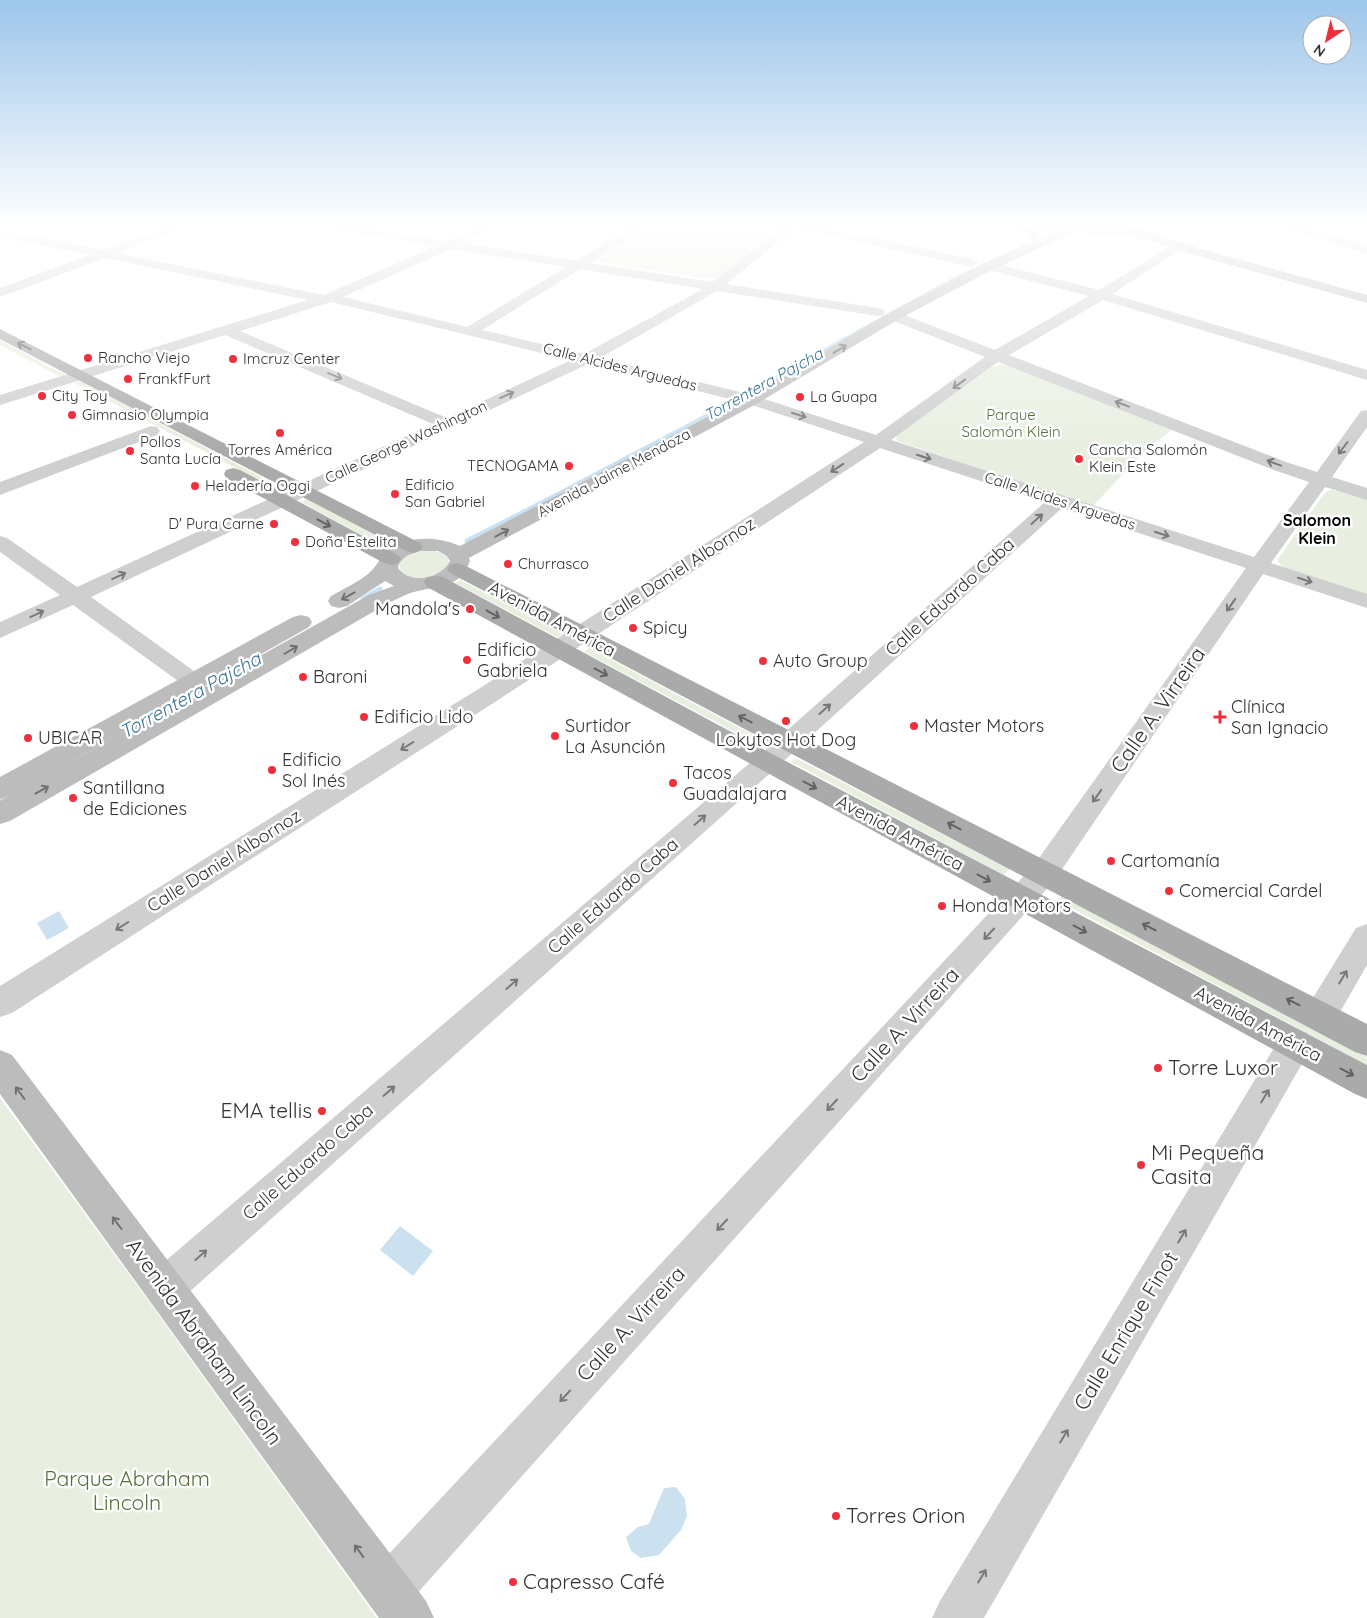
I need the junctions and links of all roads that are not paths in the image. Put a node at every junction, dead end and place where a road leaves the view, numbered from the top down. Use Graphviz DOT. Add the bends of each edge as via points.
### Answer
graph roads {
  1 [pos="327,299"];
  2 [pos="525,299"];
  3 [pos="694,299"];
  4 [pos="794,299"];
  5 [pos="904,299"];
  6 [pos="927,299"];
  7 [pos="1097,299"];
  8 [pos="1109,299"];
  9 [pos="878,312"];
  10 [pos="894,316"];
  11 [pos="226,330"];
  12 [pos="470,331"];
  13 [pos="0,333"];
  14 [pos="0,350"];
  15 [pos="998,355"];
  16 [pos="587,359"];
  17 [pos="81,375"];
  18 [pos="1367,375"];
  19 [pos="60,381"];
  20 [pos="86,395"];
  21 [pos="734,395"];
  22 [pos="0,400"];
  23 [pos="752,400"];
  24 [pos="135,422"];
  25 [pos="445,423"];
  26 [pos="1364,426"];
  27 [pos="151,431"];
  28 [pos="169,440"];
  29 [pos="878,442"];
  30 [pos="221,468"];
  31 [pos="1319,480"];
  32 [pos="0,489"];
  33 [pos="304,489"];
  34 [pos="1367,494"];
  35 [pos="281,500"];
  36 [pos="1059,500"];
  37 [pos="0,542"];
  38 [pos="440,545"];
  39 [pos="413,546"];
  40 [pos="458,562"];
  41 [pos="389,564"];
  42 [pos="1258,565"];
  43 [pos="426,583"];
  44 [pos="75,596"];
  45 [pos="1367,601"];
  46 [pos="0,631"];
  47 [pos="581,634"];
  48 [pos="558,649"];
  49 [pos="193,681"];
  50 [pos="778,752"];
  51 [pos="0,788"];
  52 [pos="0,814"];
  53 [pos="1033,885"];
  54 [pos="1367,937"];
  55 [pos="0,1003"];
  56 [pos="1308,1030"];
  57 [pos="1367,1041"];
  58 [pos="0,1066"];
  59 [pos="1367,1083"];
  60 [pos="164,1288"];
  61 [pos="398,1604"];
  62 [pos="957,1618"];
  1 -- 11 [label="street"];
  1 -- 12 [label="street, Calle Alcides Arguedas"];
  2 -- 12 [label="street"];
  3 -- 16 [label="street, Calle George Washington"];
  4 -- 9 [label="street"];
  5 -- 9 [label="main road, Avenida Jaime Mendoza"];
  6 -- 10 [label="main road, Avenida Jaime Mendoza"];
  7 -- 15 [label="street, Calle Daniel Albornoz"];
  8 -- 18 [label="street"];
  9 -- 21 [label="main road, Avenida Jaime Mendoza"];
  10 -- 15 [label="street"];
  23 -- 10 [label="main road, Avenida Jaime Mendoza, one-way"];
  11 -- 17 [label="street"];
  11 -- 25 [label="street, one-way"];
  12 -- 16 [label="street, Calle Alcides Arguedas"];
  17 -- 13 [label="main road, one-way"];
  14 -- 19 [label="main road"];
  15 -- 29 [label="street, Calle Daniel Albornoz, one-way"];
  31 -- 15 [label="street, one-way"];
  16 -- 21 [label="street, Calle Alcides Arguedas"];
  25 -- 16 [label="street, Calle George Washington, one-way"];
  17 -- 19 [label="street"];
  17 -- 33 [label="main road"];
  19 -- 20 [label="main road"];
  19 -- 22 [label="street"];
  21 -- 38 [label="main road, Avenida Jaime Mendoza"];
  23 -- 29 [label="street, Calle Alcides Arguedas, one-way"];
  40 -- 23 [label="main road, Avenida Jaime Mendoza, one-way"];
  24 -- 27 [label="main road"];
  25 -- 33 [label="street, Calle George Washington"];
  26 -- 31 [label="street, Calle A. Virreira, one-way"];
  27 -- 28 [label="main road"];
  27 -- 32 [label="street"];
  29 -- 36 [label="street, Calle Alcides Arguedas, one-way"];
  29 -- 47 [label="street, Calle Daniel Albornoz, one-way"];
  30 -- 35 [label="main road"];
  31 -- 34 [label="street"];
  31 -- 42 [label="street, Calle A. Virreira"];
  33 -- 35 [label="street, Calle George Washington"];
  33 -- 39 [label="main road"];
  35 -- 41 [label="main road, one-way"];
  44 -- 35 [label="street, Calle George Washington, one-way"];
  36 -- 42 [label="street, Calle Alcides Arguedas, one-way"];
  50 -- 36 [label="street, Calle Eduardo Caba, one-way"];
  37 -- 44 [label="street"];
  38 -- 39 [label="main road"];
  38 -- 40 [label="main road" via="451,548"];
  39 -- 41 [label="main road" via="400,552"];
  40 -- 43 [label="main road, Avenida Jaime Mendoza" via="448,577"];
  40 -- 47 [label="main road, Avenida América"];
  41 -- 43 [label="main road" via="394,578"];
  41 -- 49 [label="main road, one-way" via="360,590"];
  42 -- 45 [label="street, Calle Alcides Arguedas, one-way"];
  42 -- 53 [label="street, Calle A. Virreira, one-way"];
  43 -- 48 [label="main road, Avenida América, one-way"];
  52 -- 43 [label="main road, Avenida Jaime Mendoza, one-way" via="377,600"];
  46 -- 44 [label="street, Calle George Washington, one-way"];
  44 -- 49 [label="street"];
  47 -- 48 [label="street, Calle Daniel Albornoz"];
  50 -- 47 [label="main road, Avenida América, one-way"];
  48 -- 50 [label="main road, Avenida América, one-way"];
  48 -- 55 [label="street, Calle Daniel Albornoz, one-way"];
  49 -- 51 [label="main road"];
  50 -- 53 [label="main road, Avenida América"];
  60 -- 50 [label="street, Calle Eduardo Caba, one-way"];
  53 -- 56 [label="main road, Avenida América"];
  53 -- 61 [label="street, Calle A. Virreira, one-way"];
  56 -- 54 [label="street, Calle Enrique Finot, one-way"];
  57 -- 56 [label="main road, Avenida América, one-way"];
  56 -- 59 [label="main road, Avenida América, one-way"];
  62 -- 56 [label="street, Calle Enrique Finot, one-way"];
  60 -- 58 [label="main road, Avenida Abraham Lincoln, one-way"];
  61 -- 60 [label="main road, Avenida Abraham Lincoln, one-way"];
}
